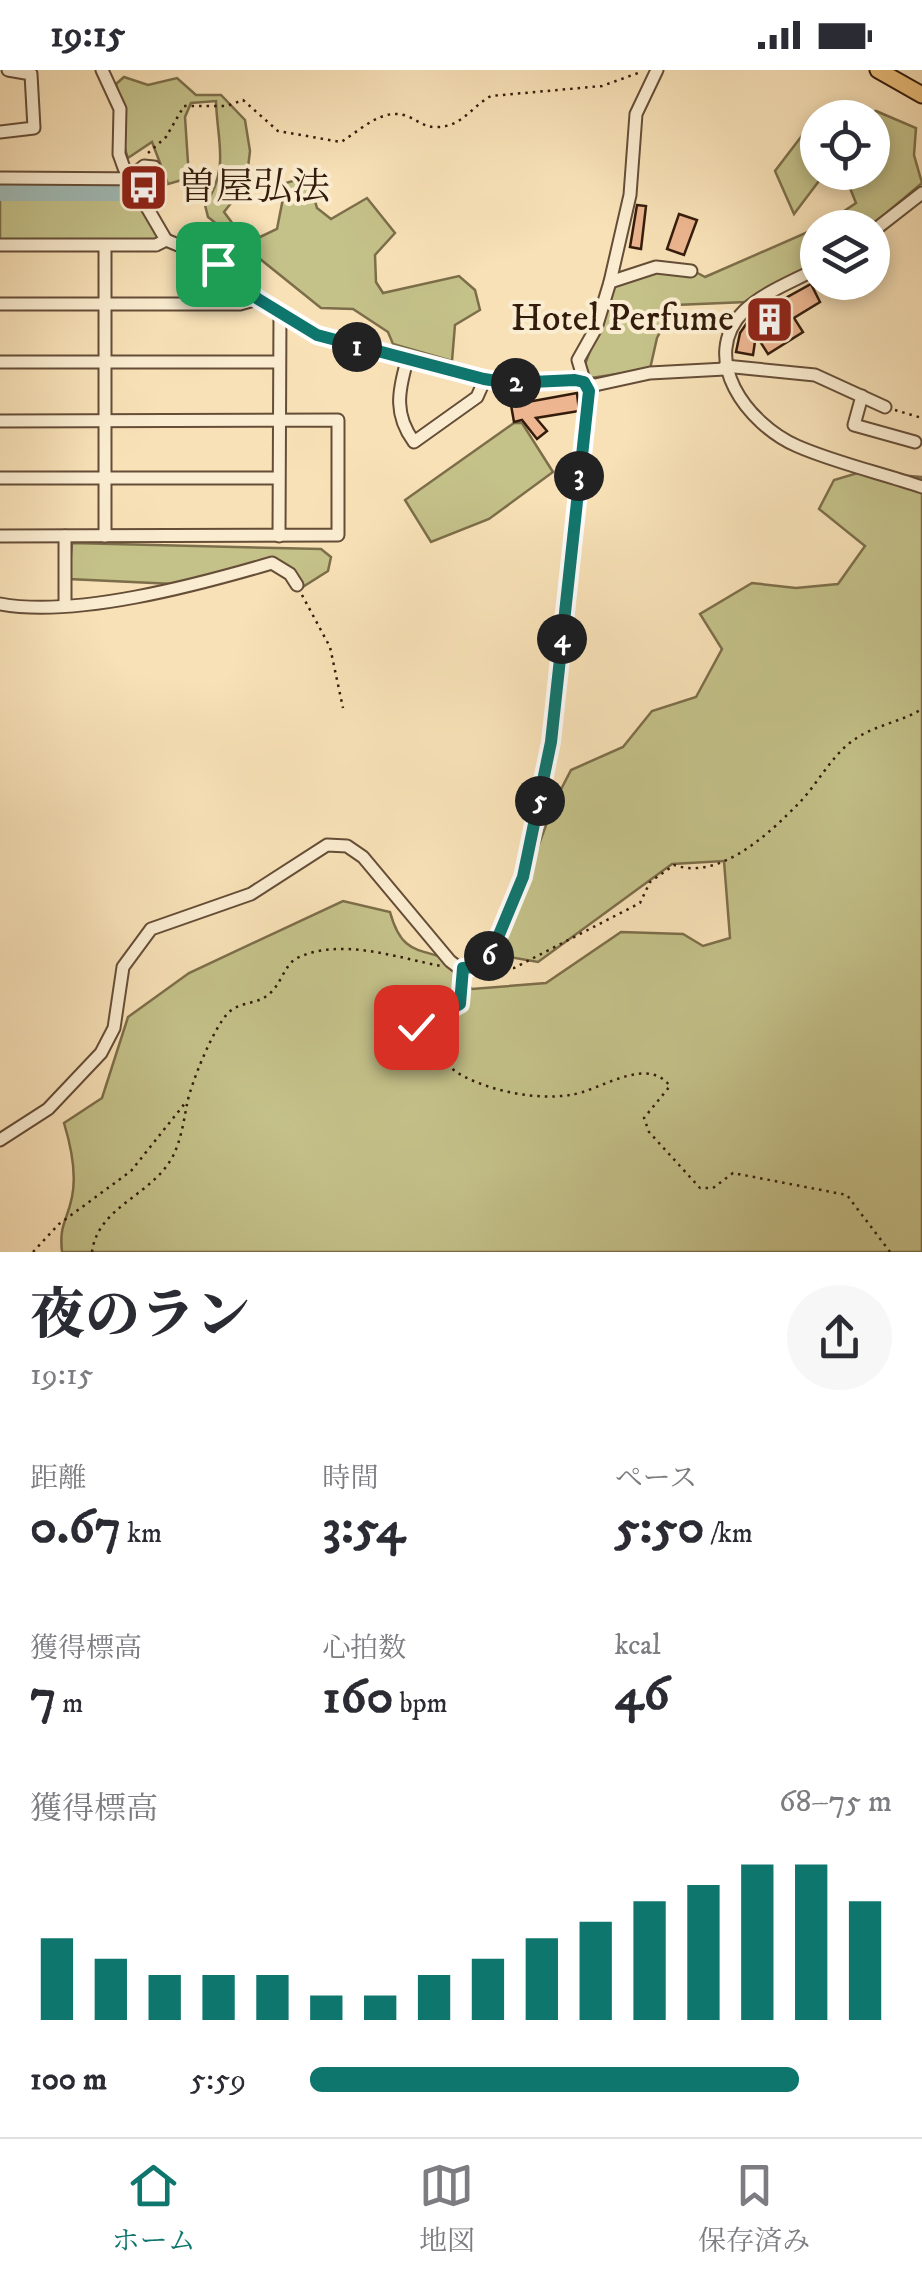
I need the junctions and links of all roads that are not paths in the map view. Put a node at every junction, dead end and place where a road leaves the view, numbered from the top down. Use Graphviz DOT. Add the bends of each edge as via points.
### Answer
graph roads {
  1 [pos="8,70"];
  2 [pos="102,70"];
  3 [pos="657,70"];
  4 [pos="878,70"];
  5 [pos="922,96"];
  6 [pos="0,132"];
  7 [pos="126,173"];
  8 [pos="0,178"];
  9 [pos="922,194"];
  10 [pos="890,218"];
  11 [pos="166,240"];
  12 [pos="0,245"];
  13 [pos="105,246"];
  14 [pos="691,271"];
  15 [pos="800,279"];
  16 [pos="610,282"];
  17 [pos="258,299"];
  18 [pos="0,304"];
  19 [pos="104,304"];
  20 [pos="280,310"];
  21 [pos="407,361"];
  22 [pos="0,362"];
  23 [pos="105,362"];
  24 [pos="277,362"];
  25 [pos="725,368"];
  26 [pos="484,379"];
  27 [pos="584,382"];
  28 [pos="862,396"];
  29 [pos="885,407"];
  30 [pos="105,420"];
  31 [pos="278,420"];
  32 [pos="0,421"];
  33 [pos="915,442"];
  34 [pos="0,478"];
  35 [pos="105,478"];
  36 [pos="278,478"];
  37 [pos="922,487"];
  38 [pos="0,536"];
  39 [pos="65,536"];
  40 [pos="105,536"];
  41 [pos="278,536"];
  42 [pos="297,584"];
  43 [pos="0,604"];
  44 [pos="64,606"];
  45 [pos="0,1140"];
  1 -- 6 [label="street" via="32,74 34,128"];
  2 -- 7 [label="street" via="120,109 119,154"];
  3 -- 16 [label="street" via="636,114 630,195"];
  4 -- 5 [label="highway"];
  7 -- 8 [label="street"];
  7 -- 11 [label="street"];
  9 -- 10 [label="street"];
  11 -- 13 [label="street"];
  11 -- 17 [label="street" via="218,264"];
  12 -- 13 [label="street"];
  13 -- 19 [label="street"];
  14 -- 16 [label="street" via="656,267"];
  15 -- 25 [label="street" via="745,311 724,344"];
  16 -- 27 [label="street" via="578,360"];
  17 -- 19 [label="street"];
  17 -- 20 [label="street"];
  18 -- 19 [label="street"];
  19 -- 23 [label="street"];
  20 -- 21 [label="street" via="317,335"];
  20 -- 24 [label="street"];
  21 -- 26 [label="street"];
  21 -- 26 [label="street" via="397,396 414,442 476,398"];
  22 -- 23 [label="street"];
  23 -- 24 [label="street"];
  23 -- 30 [label="street"];
  24 -- 31 [label="street"];
  25 -- 27 [label="street"];
  25 -- 28 [label="street" via="793,370"];
  25 -- 37 [label="street" via="748,406 794,444"];
  26 -- 27 [label="street"];
  27 -- 45 [label="street" via="590,400 551,742 523,877 486,966 461,968 363,857 347,846 327,845 251,894 171,919 142,938 123,967 114,1028 101,1052 48,1109"];
  28 -- 29 [label="street"];
  28 -- 33 [label="street" via="854,426"];
  30 -- 31 [label="street"];
  30 -- 32 [label="street"];
  30 -- 35 [label="street"];
  31 -- 36 [label="street"];
  31 -- 41 [label="street" via="338,420 338,536"];
  34 -- 35 [label="street"];
  35 -- 36 [label="street"];
  35 -- 40 [label="street"];
  36 -- 41 [label="street"];
  38 -- 39 [label="street"];
  39 -- 40 [label="street"];
  39 -- 44 [label="street"];
  40 -- 41 [label="street"];
  42 -- 44 [label="street" via="272,564"];
  43 -- 44 [label="street"];
}
